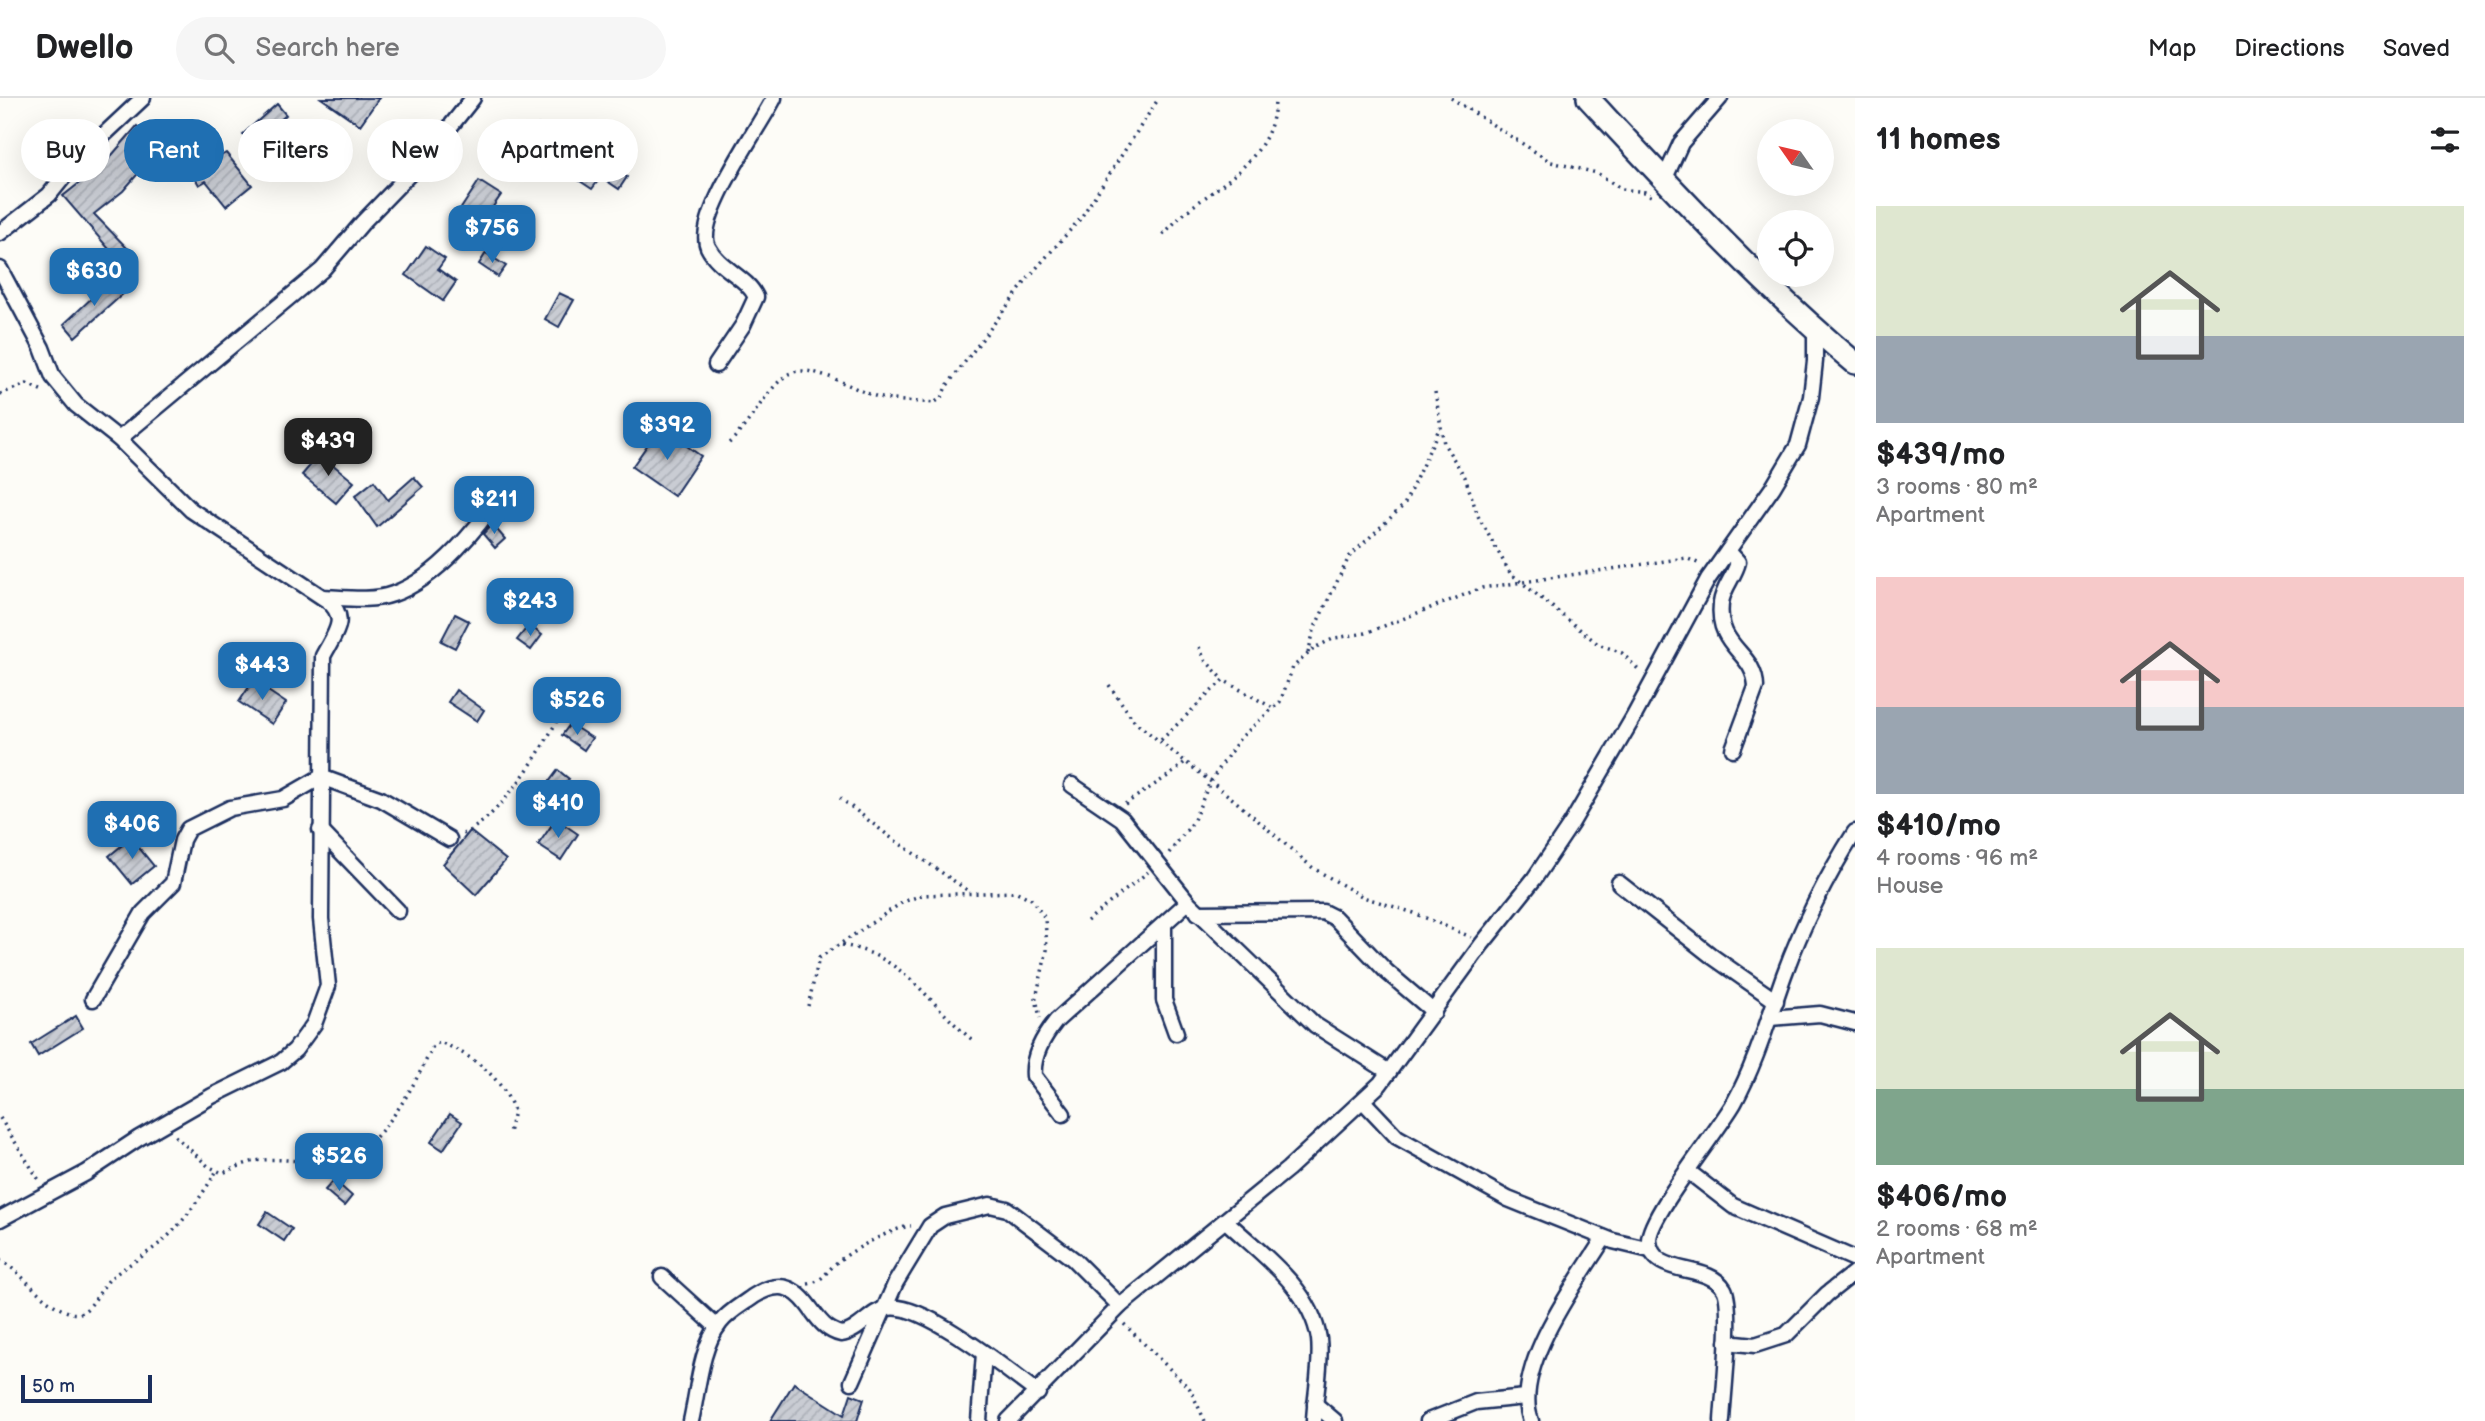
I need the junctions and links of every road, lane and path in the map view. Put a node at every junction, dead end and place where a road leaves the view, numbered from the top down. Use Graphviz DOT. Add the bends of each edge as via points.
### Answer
graph roads {
  1 [pos="144,98"];
  2 [pos="473,98"];
  3 [pos="775,98"];
  4 [pos="1159,98"];
  5 [pos="1275,98"];
  6 [pos="1451,98"];
  7 [pos="1588,98"];
  8 [pos="1720,98"];
  9 [pos="1664,180"];
  10 [pos="1656,200"];
  11 [pos="0,233"];
  12 [pos="1163,234"];
  13 [pos="0,269"];
  14 [pos="1815,329"];
  15 [pos="1855,363"];
  16 [pos="716,365"];
  17 [pos="1435,392"];
  18 [pos="0,394"];
  19 [pos="71,400"];
  20 [pos="1441,425"];
  21 [pos="119,439"];
  22 [pos="729,443"];
  23 [pos="505,487"];
  24 [pos="1728,551"];
  25 [pos="1715,570"];
  26 [pos="1519,582"];
  27 [pos="321,597"];
  28 [pos="1199,647"];
  29 [pos="1308,653"];
  30 [pos="1224,680"];
  31 [pos="574,683"];
  32 [pos="1109,685"];
  33 [pos="1651,685"];
  34 [pos="1273,708"];
  35 [pos="1161,740"];
  36 [pos="1733,749"];
  37 [pos="1186,761"];
  38 [pos="321,777"];
  39 [pos="1210,782"];
  40 [pos="1072,785"];
  41 [pos="840,798"];
  42 [pos="1116,813"];
  43 [pos="320,830"];
  44 [pos="1855,832"];
  45 [pos="449,839"];
  46 [pos="1156,865"];
  47 [pos="1619,883"];
  48 [pos="968,892"];
  49 [pos="1193,908"];
  50 [pos="398,911"];
  51 [pos="1087,921"];
  52 [pos="1164,925"];
  53 [pos="1482,944"];
  54 [pos="842,945"];
  55 [pos="93,999"];
  56 [pos="1776,1001"];
  57 [pos="808,1006"];
  58 [pos="1434,1012"];
  59 [pos="1770,1018"];
  60 [pos="1855,1023"];
  61 [pos="1176,1033"];
  62 [pos="1043,1041"];
  63 [pos="975,1042"];
  64 [pos="1389,1072"];
  65 [pos="1363,1101"];
  66 [pos="1063,1114"];
  67 [pos="0,1118"];
  68 [pos="164,1124"];
  69 [pos="509,1133"];
  70 [pos="216,1172"];
  71 [pos="1689,1172"];
  72 [pos="47,1194"];
  73 [pos="0,1219"];
  74 [pos="1226,1221"];
  75 [pos="934,1222"];
  76 [pos="1604,1238"];
  77 [pos="1650,1250"];
  78 [pos="1855,1259"];
  79 [pos="0,1260"];
  80 [pos="1855,1272"];
  81 [pos="662,1277"];
  82 [pos="785,1288"];
  83 [pos="884,1308"];
  84 [pos="1116,1310"];
  85 [pos="717,1327"];
  86 [pos="1727,1342"];
  87 [pos="984,1353"];
  88 [pos="852,1382"];
  89 [pos="1038,1393"];
  90 [pos="1526,1397"];
  91 [pos="1315,1404"];
  92 [pos="691,1421"];
  93 [pos="979,1421"];
  94 [pos="1008,1421"];
  95 [pos="1205,1421"];
  96 [pos="1314,1421"];
  97 [pos="1335,1421"];
  98 [pos="1428,1421"];
  99 [pos="1531,1421"];
  100 [pos="1722,1421"];
  1 -- 11 [label="street" via="79,158 50,195"];
  2 -- 21 [label="street" via="434,148 322,270"];
  3 -- 16 [label="street" via="706,227 709,250 753,289 756,297"];
  4 -- 22 [label="path" via="1080,219 1033,272 941,398 934,403 876,397 814,373 793,371"];
  5 -- 12 [label="path" via="1272,126 1258,151 1229,181"];
  6 -- 10 [label="path" via="1551,162 1597,173 1622,189 1645,192"];
  7 -- 9 [label="street"];
  8 -- 9 [label="street" via="1681,143"];
  9 -- 14 [label="street"];
  13 -- 19 [label="street" via="53,377"];
  14 -- 15 [label="street"];
  14 -- 24 [label="street" via="1811,397 1798,445"];
  17 -- 20 [label="path"];
  18 -- 19 [label="path" via="29,384"];
  19 -- 21 [label="street"];
  20 -- 26 [label="path" via="1444,444 1465,477 1478,516"];
  20 -- 29 [label="path" via="1404,505 1349,557 1315,627"];
  21 -- 27 [label="street" via="191,510"];
  23 -- 27 [label="street" via="485,519 421,579 376,598"];
  24 -- 25 [label="street"];
  24 -- 36 [label="street" via="1738,562 1721,601 1721,624 1728,642 1752,666 1756,677"];
  25 -- 26 [label="path" via="1686,558"];
  25 -- 33 [label="street"];
  26 -- 29 [label="path" via="1482,588 1366,633 1335,638"];
  26 -- 33 [label="path" via="1598,644 1622,653"];
  27 -- 38 [label="street" via="336,608 340,619 323,656"];
  28 -- 30 [label="path"];
  29 -- 34 [label="path" via="1293,667 1284,696"];
  30 -- 34 [label="path"];
  30 -- 35 [label="path"];
  31 -- 45 [label="path" via="564,711 513,787 472,830"];
  32 -- 35 [label="path" via="1136,722"];
  33 -- 53 [label="street" via="1571,824"];
  34 -- 39 [label="path" via="1240,738"];
  35 -- 37 [label="path"];
  37 -- 39 [label="path"];
  37 -- 42 [label="path"];
  38 -- 43 [label="street"];
  38 -- 45 [label="street" via="381,799"];
  38 -- 55 [label="street" via="283,799 230,808 188,829 173,883 143,913"];
  39 -- 46 [label="path" via="1186,834"];
  39 -- 53 [label="path" via="1295,855 1335,882 1363,897 1461,931"];
  40 -- 42 [label="street"];
  41 -- 48 [label="path"];
  42 -- 46 [label="street"];
  43 -- 50 [label="street"];
  43 -- 68 [label="street" via="321,919 328,986 314,1024 281,1062"];
  44 -- 56 [label="street" via="1819,898"];
  46 -- 49 [label="street"];
  46 -- 51 [label="path"];
  47 -- 56 [label="street"];
  48 -- 54 [label="path" via="929,893 903,902"];
  48 -- 62 [label="path" via="1017,892 1040,908 1048,950 1036,998"];
  49 -- 52 [label="street"];
  49 -- 58 [label="street" via="1324,912"];
  49 -- 64 [label="street" via="1315,1025"];
  52 -- 61 [label="street" via="1164,1000"];
  52 -- 62 [label="street" via="1056,1021"];
  53 -- 58 [label="street"];
  54 -- 57 [label="path" via="817,961"];
  54 -- 63 [label="path" via="867,950 894,965"];
  56 -- 59 [label="street"];
  58 -- 64 [label="street"];
  59 -- 60 [label="street" via="1810,1014"];
  59 -- 71 [label="street" via="1734,1102"];
  62 -- 66 [label="street" via="1034,1076"];
  64 -- 65 [label="street"];
  65 -- 74 [label="street"];
  65 -- 76 [label="street" via="1397,1137 1508,1199"];
  67 -- 72 [label="path"];
  68 -- 70 [label="path"];
  68 -- 72 [label="street"];
  69 -- 70 [label="path" via="514,1111 498,1079 440,1042 433,1046 393,1118 350,1156 331,1162 264,1160"];
  70 -- 79 [label="path" via="157,1246 109,1279 79,1314 44,1299"];
  71 -- 77 [label="street" via="1651,1225"];
  71 -- 78 [label="street" via="1733,1206"];
  72 -- 73 [label="street"];
  74 -- 84 [label="street"];
  74 -- 91 [label="street" via="1282,1273 1311,1314 1319,1340"];
  75 -- 82 [label="path" via="894,1228 837,1262 814,1283"];
  75 -- 83 [label="street"];
  75 -- 84 [label="street" via="990,1205 1004,1208 1098,1281"];
  76 -- 77 [label="street"];
  76 -- 90 [label="street" via="1559,1313 1527,1383"];
  77 -- 86 [label="street" via="1673,1267 1703,1272 1723,1288"];
  80 -- 86 [label="street" via="1786,1335 1755,1345"];
  81 -- 85 [label="street"];
  82 -- 83 [label="street" via="806,1303 826,1328 841,1334"];
  82 -- 85 [label="street" via="758,1293"];
  83 -- 87 [label="street" via="899,1308 929,1320"];
  83 -- 88 [label="street"];
  84 -- 89 [label="street"];
  84 -- 95 [label="path" via="1190,1389"];
  85 -- 92 [label="street"];
  86 -- 100 [label="street"];
  87 -- 89 [label="street"];
  87 -- 93 [label="street"];
  89 -- 94 [label="street"];
  90 -- 98 [label="street" via="1476,1402"];
  90 -- 99 [label="street"];
  91 -- 96 [label="street"];
  91 -- 97 [label="street"];
}
